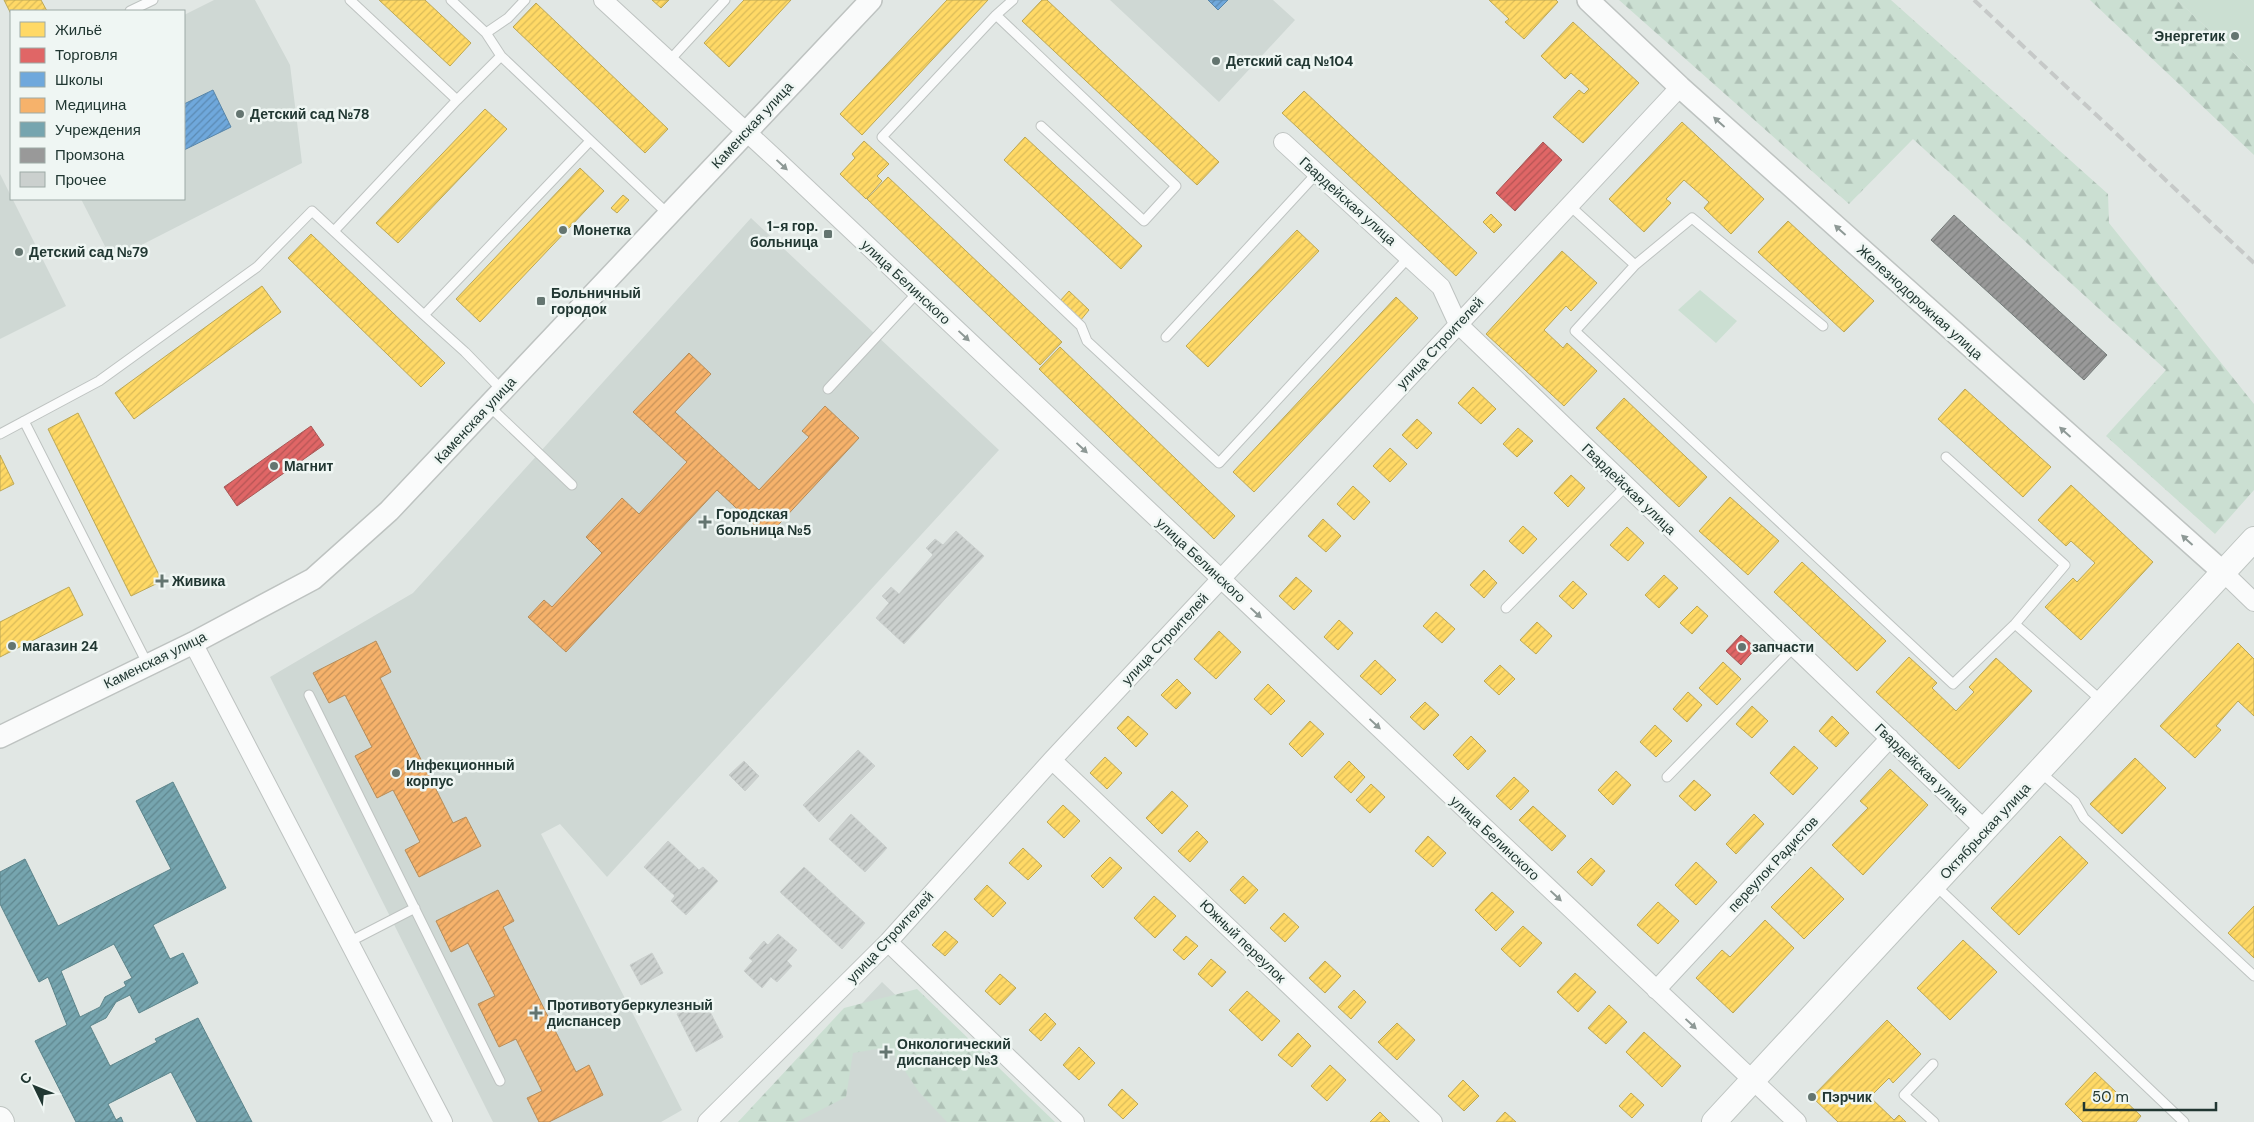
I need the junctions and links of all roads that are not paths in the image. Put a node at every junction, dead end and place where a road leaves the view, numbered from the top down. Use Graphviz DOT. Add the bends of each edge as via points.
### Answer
graph roads {
  1 [pos="153,0"];
  2 [pos="350,0"];
  3 [pos="451,0"];
  4 [pos="525,0"];
  5 [pos="603,0"];
  6 [pos="871,0"];
  7 [pos="1013,0"];
  8 [pos="1588,0"];
  9 [pos="722,1"];
  10 [pos="132,10"];
  11 [pos="996,15"];
  12 [pos="486,33"];
  13 [pos="501,56"];
  14 [pos="669,61"];
  15 [pos="1680,87"];
  16 [pos="457,100"];
  17 [pos="1041,126"];
  18 [pos="747,131"];
  19 [pos="590,140"];
  20 [pos="1282,142"];
  21 [pos="1317,173"];
  22 [pos="1569,205"];
  23 [pos="668,214"];
  24 [pos="334,231"];
  25 [pos="1409,258"];
  26 [pos="1635,265"];
  27 [pos="917,293"];
  28 [pos="424,315"];
  29 [pos="1458,324"];
  30 [pos="1823,326"];
  31 [pos="1166,337"];
  32 [pos="828,389"];
  33 [pos="496,398"];
  34 [pos="24,421"];
  35 [pos="0,434"];
  36 [pos="1946,457"];
  37 [pos="572,485"];
  38 [pos="1626,486"];
  39 [pos="2254,539"];
  40 [pos="2223,572"];
  41 [pos="1221,579"];
  42 [pos="2254,602"];
  43 [pos="1506,608"];
  44 [pos="2015,624"];
  45 [pos="193,642"];
  46 [pos="1794,646"];
  47 [pos="147,664"];
  48 [pos="309,695"];
  49 [pos="2104,703"];
  50 [pos="0,737"];
  51 [pos="1890,738"];
  52 [pos="1052,760"];
  53 [pos="2040,772"];
  54 [pos="1667,777"];
  55 [pos="1986,831"];
  56 [pos="1935,885"];
  57 [pos="414,908"];
  58 [pos="349,942"];
  59 [pos="888,942"];
  60 [pos="2254,976"];
  61 [pos="1656,990"];
  62 [pos="1933,1064"];
  63 [pos="500,1080"];
  64 [pos="1752,1081"];
  65 [pos="443,1122"];
  66 [pos="707,1122"];
  67 [pos="1075,1122"];
  68 [pos="1433,1122"];
  69 [pos="1714,1122"];
  70 [pos="1796,1122"];
  71 [pos="1934,1122"];
  72 [pos="2184,1122"];
  1 -- 10 [label="lane"];
  2 -- 16 [label="lane"];
  3 -- 12 [label="lane"];
  4 -- 12 [label="lane" via="508,18"];
  5 -- 14 [label="street, улица Белинского"];
  6 -- 18 [label="street, Каменская улица"];
  7 -- 11 [label="lane"];
  8 -- 15 [label="street, Железнодорожная улица"];
  9 -- 14 [label="lane"];
  11 -- 17 [label="lane" via="1176,186 1144,221"];
  11 -- 25 [label="lane" via="882,137 1081,326 1087,341 1219,463"];
  12 -- 13 [label="lane"];
  13 -- 16 [label="lane"];
  13 -- 19 [label="lane"];
  14 -- 18 [label="street, улица Белинского"];
  15 -- 22 [label="street, улица Строителей"];
  40 -- 15 [label="street, Железнодорожная улица, one-way"];
  16 -- 24 [label="lane"];
  18 -- 23 [label="street, Каменская улица"];
  18 -- 27 [label="street, улица Белинского, one-way"];
  19 -- 23 [label="lane"];
  19 -- 28 [label="lane"];
  20 -- 21 [label="street, Гвардейская улица"];
  21 -- 25 [label="street, Гвардейская улица"];
  21 -- 31 [label="lane"];
  22 -- 26 [label="lane"];
  22 -- 29 [label="street, улица Строителей"];
  23 -- 33 [label="street, Каменская улица"];
  24 -- 28 [label="lane"];
  24 -- 34 [label="lane" via="312,211 249,273 98,382"];
  25 -- 29 [label="street, Гвардейская улица" via="1441,287"];
  26 -- 30 [label="lane" via="1692,218"];
  26 -- 44 [label="lane" via="1575,332 1953,684"];
  27 -- 32 [label="lane"];
  27 -- 41 [label="street, улица Белинского, one-way"];
  28 -- 33 [label="lane" via="465,352"];
  29 -- 38 [label="street, Гвардейская улица"];
  29 -- 41 [label="street, улица Строителей"];
  33 -- 37 [label="lane"];
  33 -- 45 [label="street, Каменская улица" via="389,511 313,579"];
  34 -- 35 [label="lane"];
  34 -- 47 [label="lane"];
  36 -- 44 [label="lane" via="2065,565"];
  38 -- 43 [label="lane"];
  38 -- 46 [label="street, Гвардейская улица"];
  39 -- 40 [label="main road, Октябрьская улица"];
  40 -- 42 [label="street, Железнодорожная улица"];
  40 -- 49 [label="main road, Октябрьская улица"];
  41 -- 52 [label="street, улица Строителей"];
  41 -- 61 [label="street, улица Белинского, one-way"];
  44 -- 49 [label="lane"];
  45 -- 47 [label="street, Каменская улица"];
  45 -- 58 [label="street"];
  46 -- 51 [label="street, Гвардейская улица"];
  46 -- 54 [label="lane"];
  47 -- 50 [label="street, Каменская улица"];
  48 -- 57 [label="lane"];
  49 -- 53 [label="main road, Октябрьская улица"];
  51 -- 55 [label="street, Гвардейская улица"];
  51 -- 61 [label="street, переулок Радистов"];
  52 -- 59 [label="street, улица Строителей"];
  52 -- 68 [label="street, Южный переулок"];
  53 -- 55 [label="main road, Октябрьская улица"];
  53 -- 60 [label="lane" via="2075,802 2084,818"];
  55 -- 56 [label="main road, Октябрьская улица"];
  56 -- 64 [label="main road, Октябрьская улица"];
  56 -- 72 [label="lane"];
  57 -- 58 [label="lane"];
  57 -- 63 [label="lane"];
  58 -- 65 [label="street"];
  59 -- 66 [label="street, улица Строителей"];
  59 -- 67 [label="street"];
  61 -- 64 [label="street, улица Белинского, one-way"];
  62 -- 71 [label="lane" via="1904,1095"];
  64 -- 69 [label="main road, Октябрьская улица"];
  64 -- 70 [label="street, улица Белинского"];
}
